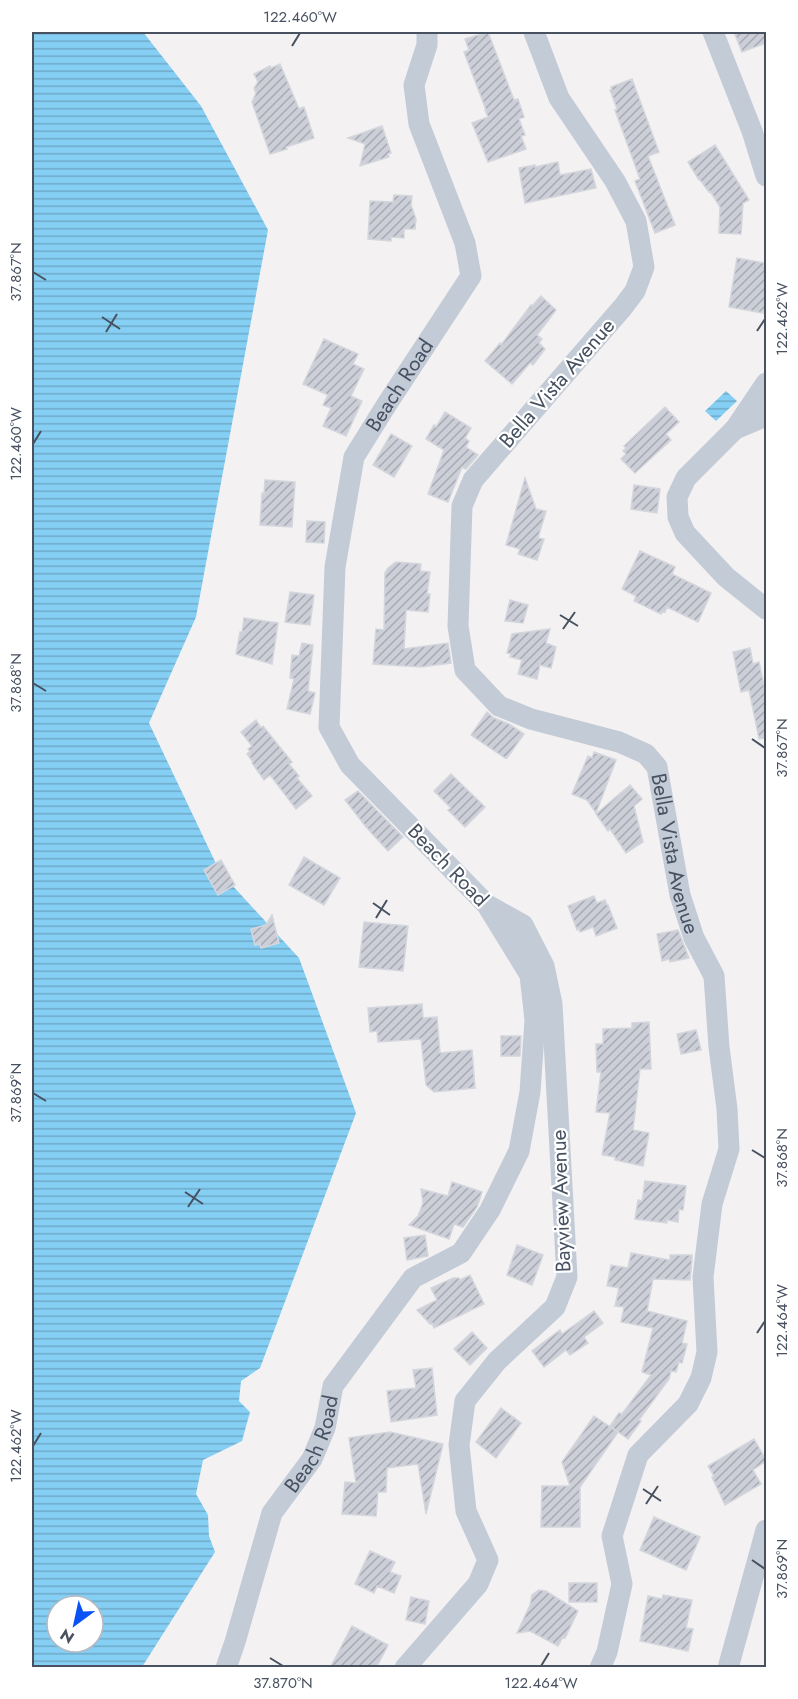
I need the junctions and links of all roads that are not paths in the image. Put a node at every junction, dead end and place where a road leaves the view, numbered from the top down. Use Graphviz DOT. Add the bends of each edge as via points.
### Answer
graph roads {
  1 [pos="427,32"];
  2 [pos="534,32"];
  3 [pos="713,32"];
  4 [pos="766,177"];
  5 [pos="766,383"];
  6 [pos="766,416"];
  7 [pos="735,429"];
  8 [pos="766,609"];
  9 [pos="488,905"];
  10 [pos="766,1530"];
  11 [pos="226,1668"];
  12 [pos="405,1668"];
  13 [pos="600,1668"];
  14 [pos="728,1668"];
  1 -- 9 [label="street, Beach Road" via="427,45 414,85 419,124 465,243 471,276 354,457 334,567 329,727 350,765"];
  2 -- 13 [label="street, Bella Vista Avenue" via="559,98 615,181 636,221 644,267 635,291 623,307 473,480 462,506 458,626 465,670 499,705 531,719 619,742 646,754 657,767 680,895 694,938 714,976 729,1149 712,1204 704,1266 707,1352 701,1377 688,1404 638,1455 612,1536 622,1584"];
  3 -- 4 [label="street"];
  5 -- 7 [label="street"];
  6 -- 7 [label="street"];
  7 -- 8 [label="street" via="686,478 677,497 678,518 685,533 726,577"];
  9 -- 11 [label="street, Beach Road" via="530,975 535,1020 530,1092 519,1151 490,1210 461,1254 413,1278 333,1386 325,1428 312,1459 272,1513"];
  9 -- 12 [label="street, Bayview Avenue" via="523,925 544,966 552,1004 567,1277 555,1307 497,1361 465,1401 459,1445 466,1511 488,1560 478,1584"];
  10 -- 14 [label="street"];
}
